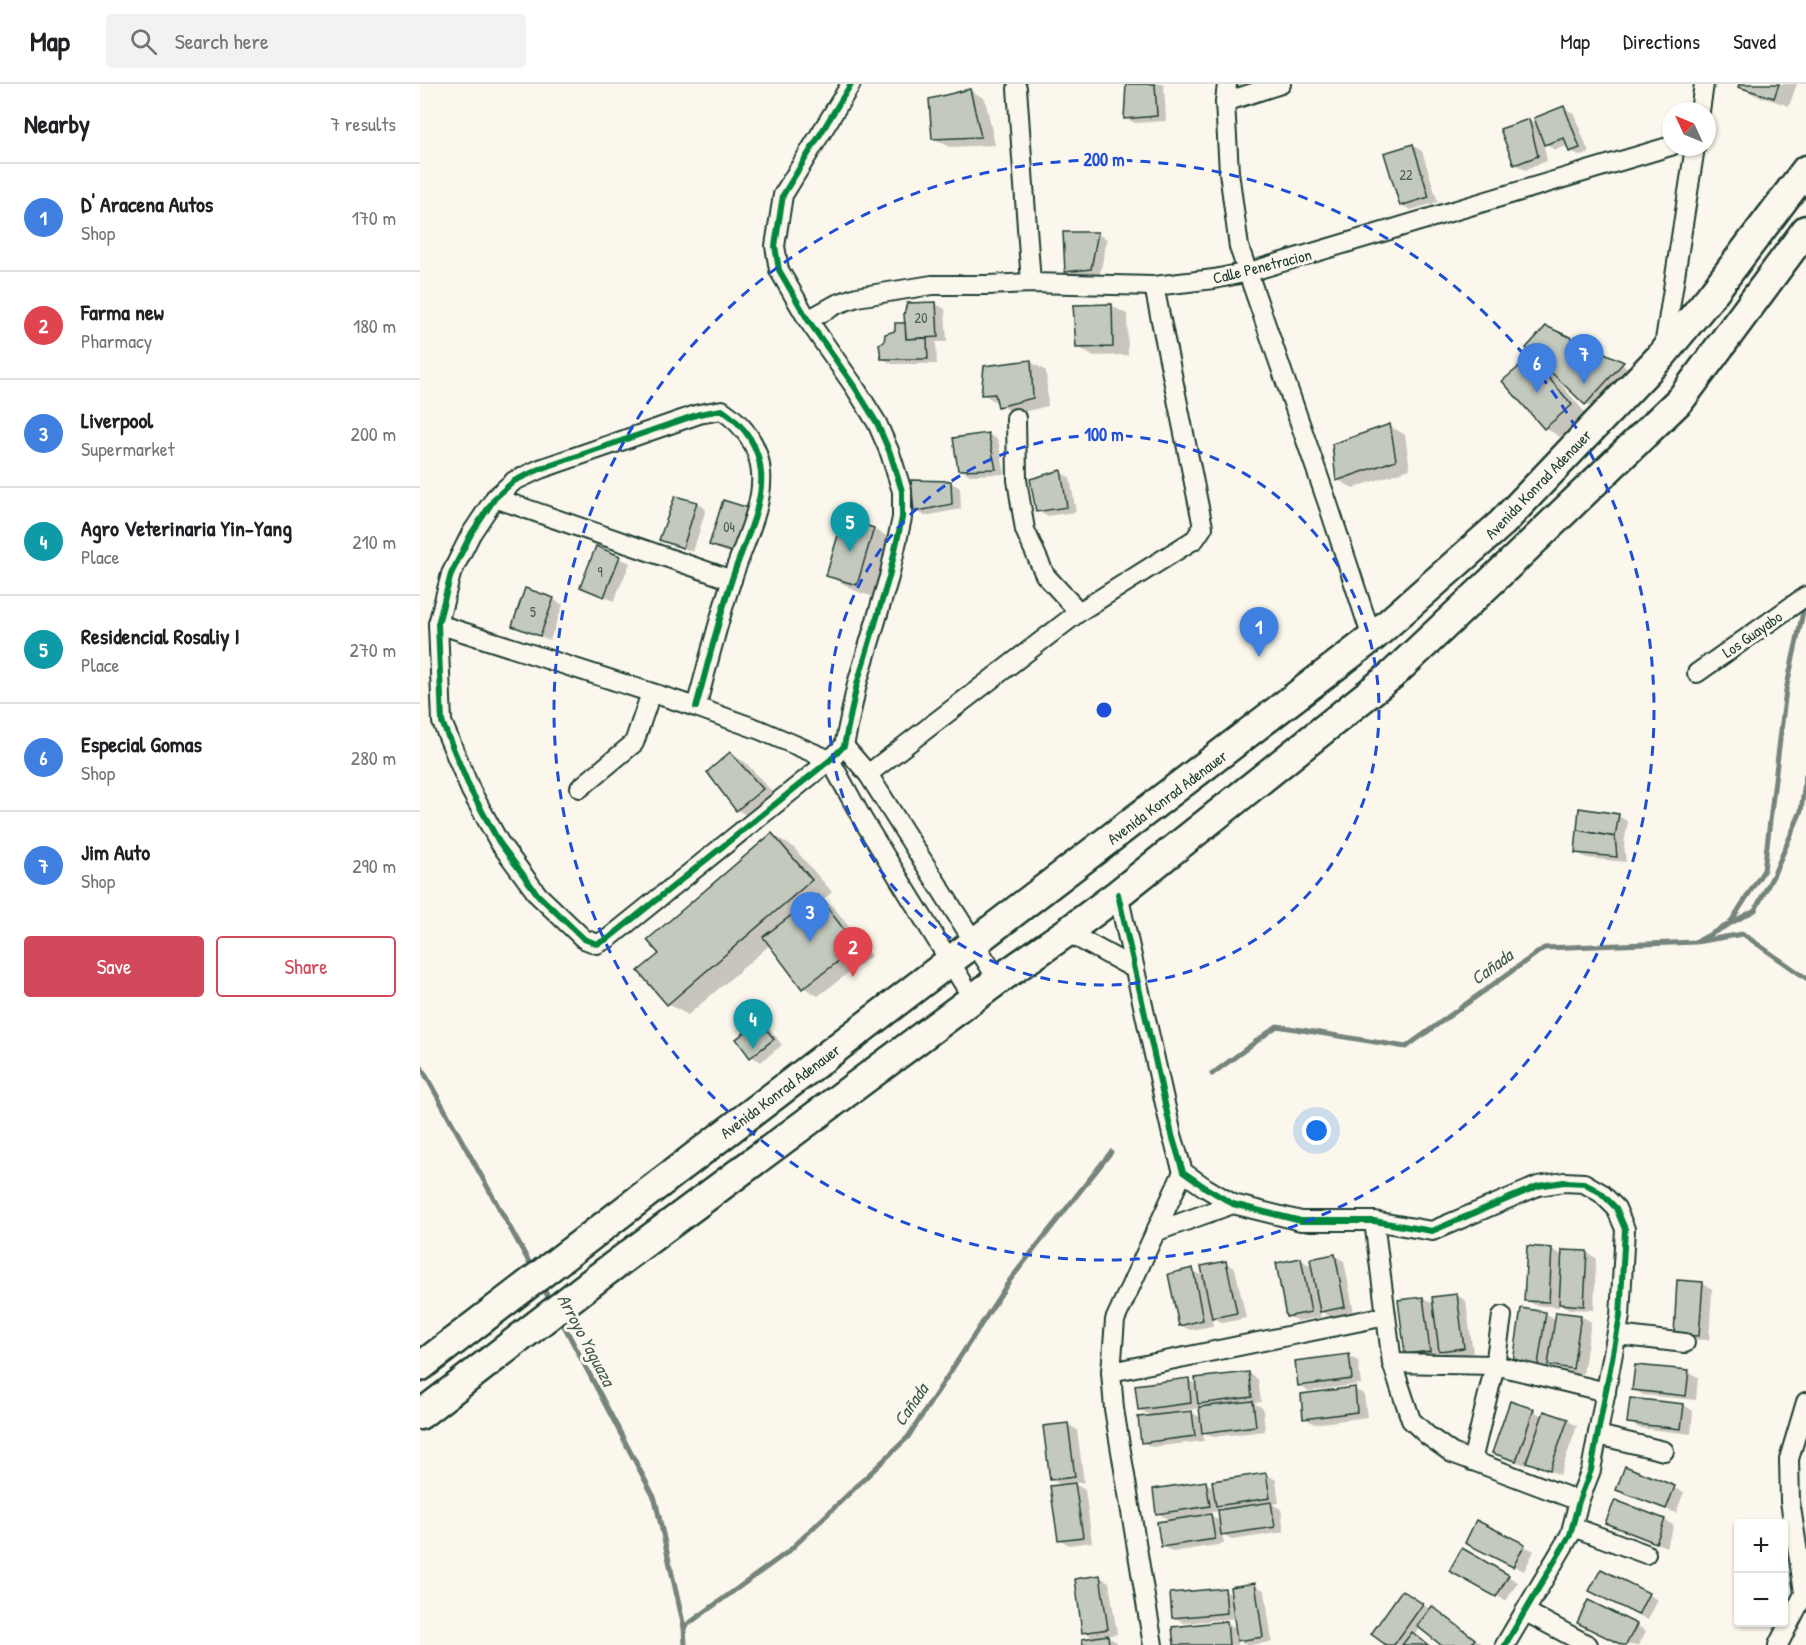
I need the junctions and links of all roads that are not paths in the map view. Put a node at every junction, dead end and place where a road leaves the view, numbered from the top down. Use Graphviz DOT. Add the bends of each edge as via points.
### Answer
graph roads {
  1 [pos="851,84"];
  2 [pos="1281,84"];
  3 [pos="1704,84"];
  4 [pos="1017,88"];
  5 [pos="1226,93"];
  6 [pos="1701,102"];
  7 [pos="1662,149"];
  8 [pos="1694,156"];
  9 [pos="1806,170"];
  10 [pos="1806,230"];
  11 [pos="1249,272"];
  12 [pos="1031,283"];
  13 [pos="1154,286"];
  14 [pos="808,320"];
  15 [pos="1663,354"];
  16 [pos="1016,418"];
  17 [pos="495,498"];
  18 [pos="732,580"];
  19 [pos="1806,596"];
  20 [pos="1079,612"];
  21 [pos="438,624"];
  22 [pos="1372,638"];
  23 [pos="1697,673"];
  24 [pos="651,693"];
  25 [pos="696,707"];
  26 [pos="844,746"];
  27 [pos="830,760"];
  28 [pos="868,774"];
  29 [pos="580,788"];
  30 [pos="1118,894"];
  31 [pos="1067,932"];
  32 [pos="974,943"];
  33 [pos="949,962"];
  34 [pos="1135,969"];
  35 [pos="998,980"];
  36 [pos="973,999"];
  37 [pos="1183,1172"];
  38 [pos="1233,1204"];
  39 [pos="1374,1221"];
  40 [pos="1155,1232"];
  41 [pos="1386,1316"];
  42 [pos="1502,1316"];
  43 [pos="1617,1335"];
  44 [pos="1684,1343"];
  45 [pos="1392,1363"];
  46 [pos="1495,1365"];
  47 [pos="420,1367"];
  48 [pos="1111,1372"];
  49 [pos="1606,1392"];
  50 [pos="1806,1402"];
  51 [pos="420,1415"];
  52 [pos="1598,1435"];
  53 [pos="1664,1451"];
  54 [pos="1472,1461"];
  55 [pos="1579,1501"];
  56 [pos="1573,1527"];
  57 [pos="1646,1554"];
  58 [pos="1805,1592"];
  59 [pos="1526,1612"];
  60 [pos="1154,1645"];
  61 [pos="1505,1645"];
  62 [pos="1588,1645"];
  63 [pos="1778,1645"];
  1 -- 14 [label="street" via="783,195 776,246 779,270"];
  2 -- 5 [label="street"];
  3 -- 6 [label="street"];
  4 -- 12 [label="street"];
  5 -- 11 [label="street" via="1229,172 1239,247"];
  7 -- 11 [label="street, Calle Penetracion"];
  8 -- 15 [label="street"];
  9 -- 15 [label="main road, Avenida Konrad Adenauer"];
  10 -- 30 [label="main road" via="1681,399 1556,520 1393,674"];
  11 -- 13 [label="street, Calle Penetracion"];
  11 -- 22 [label="street"];
  12 -- 13 [label="street, Calle Penetracion"];
  12 -- 14 [label="street, Calle Penetracion" via="932,285 857,297"];
  13 -- 20 [label="street" via="1203,527 1195,539"];
  14 -- 26 [label="street" via="877,423 902,491 902,518 890,577 857,684"];
  15 -- 22 [label="main road, Avenida Konrad Adenauer" via="1502,523"];
  16 -- 20 [label="street" via="1017,480 1025,530 1045,575"];
  17 -- 18 [label="street"];
  17 -- 18 [label="street" via="514,481 540,470 699,414 722,410 747,432 758,454 761,474 761,495"];
  17 -- 21 [label="street" via="471,534 452,574"];
  18 -- 25 [label="street"];
  19 -- 23 [label="street, Los Guayabo"];
  20 -- 28 [label="street"];
  21 -- 24 [label="street"];
  21 -- 27 [label="street" via="442,722 471,791 500,842 538,895 584,939 597,944"];
  22 -- 32 [label="main road, Avenida Konrad Adenauer"];
  24 -- 25 [label="street"];
  24 -- 29 [label="street" via="634,743"];
  25 -- 27 [label="street"];
  26 -- 27 [label="street"];
  26 -- 28 [label="street"];
  27 -- 33 [label="street"];
  28 -- 32 [label="street"];
  30 -- 31 [label="main road"];
  30 -- 34 [label="street"];
  31 -- 34 [label="street"];
  31 -- 35 [label="main road"];
  32 -- 33 [label="main road, Avenida Konrad Adenauer"];
  32 -- 35 [label="street"];
  33 -- 36 [label="street"];
  33 -- 47 [label="main road, Avenida Konrad Adenauer"];
  34 -- 37 [label="street"];
  35 -- 36 [label="main road"];
  36 -- 51 [label="main road"];
  37 -- 38 [label="street"];
  37 -- 40 [label="street"];
  38 -- 39 [label="street" via="1301,1221"];
  38 -- 40 [label="street"];
  39 -- 41 [label="street"];
  39 -- 43 [label="street" via="1432,1231 1538,1186 1584,1183 1616,1208 1625,1229"];
  40 -- 48 [label="street" via="1115,1320"];
  41 -- 45 [label="street"];
  41 -- 48 [label="street"];
  42 -- 46 [label="street"];
  43 -- 44 [label="street"];
  43 -- 49 [label="street"];
  45 -- 46 [label="street"];
  45 -- 54 [label="street" via="1411,1420 1452,1453"];
  46 -- 49 [label="street"];
  46 -- 54 [label="street"];
  48 -- 60 [label="street"];
  49 -- 52 [label="street"];
  50 -- 58 [label="street" via="1789,1459 1790,1501"];
  52 -- 53 [label="street"];
  52 -- 55 [label="street"];
  54 -- 55 [label="street"];
  55 -- 56 [label="street"];
  56 -- 57 [label="street"];
  56 -- 59 [label="street"];
  58 -- 63 [label="street"];
  59 -- 61 [label="street"];
  59 -- 62 [label="street"];
}
